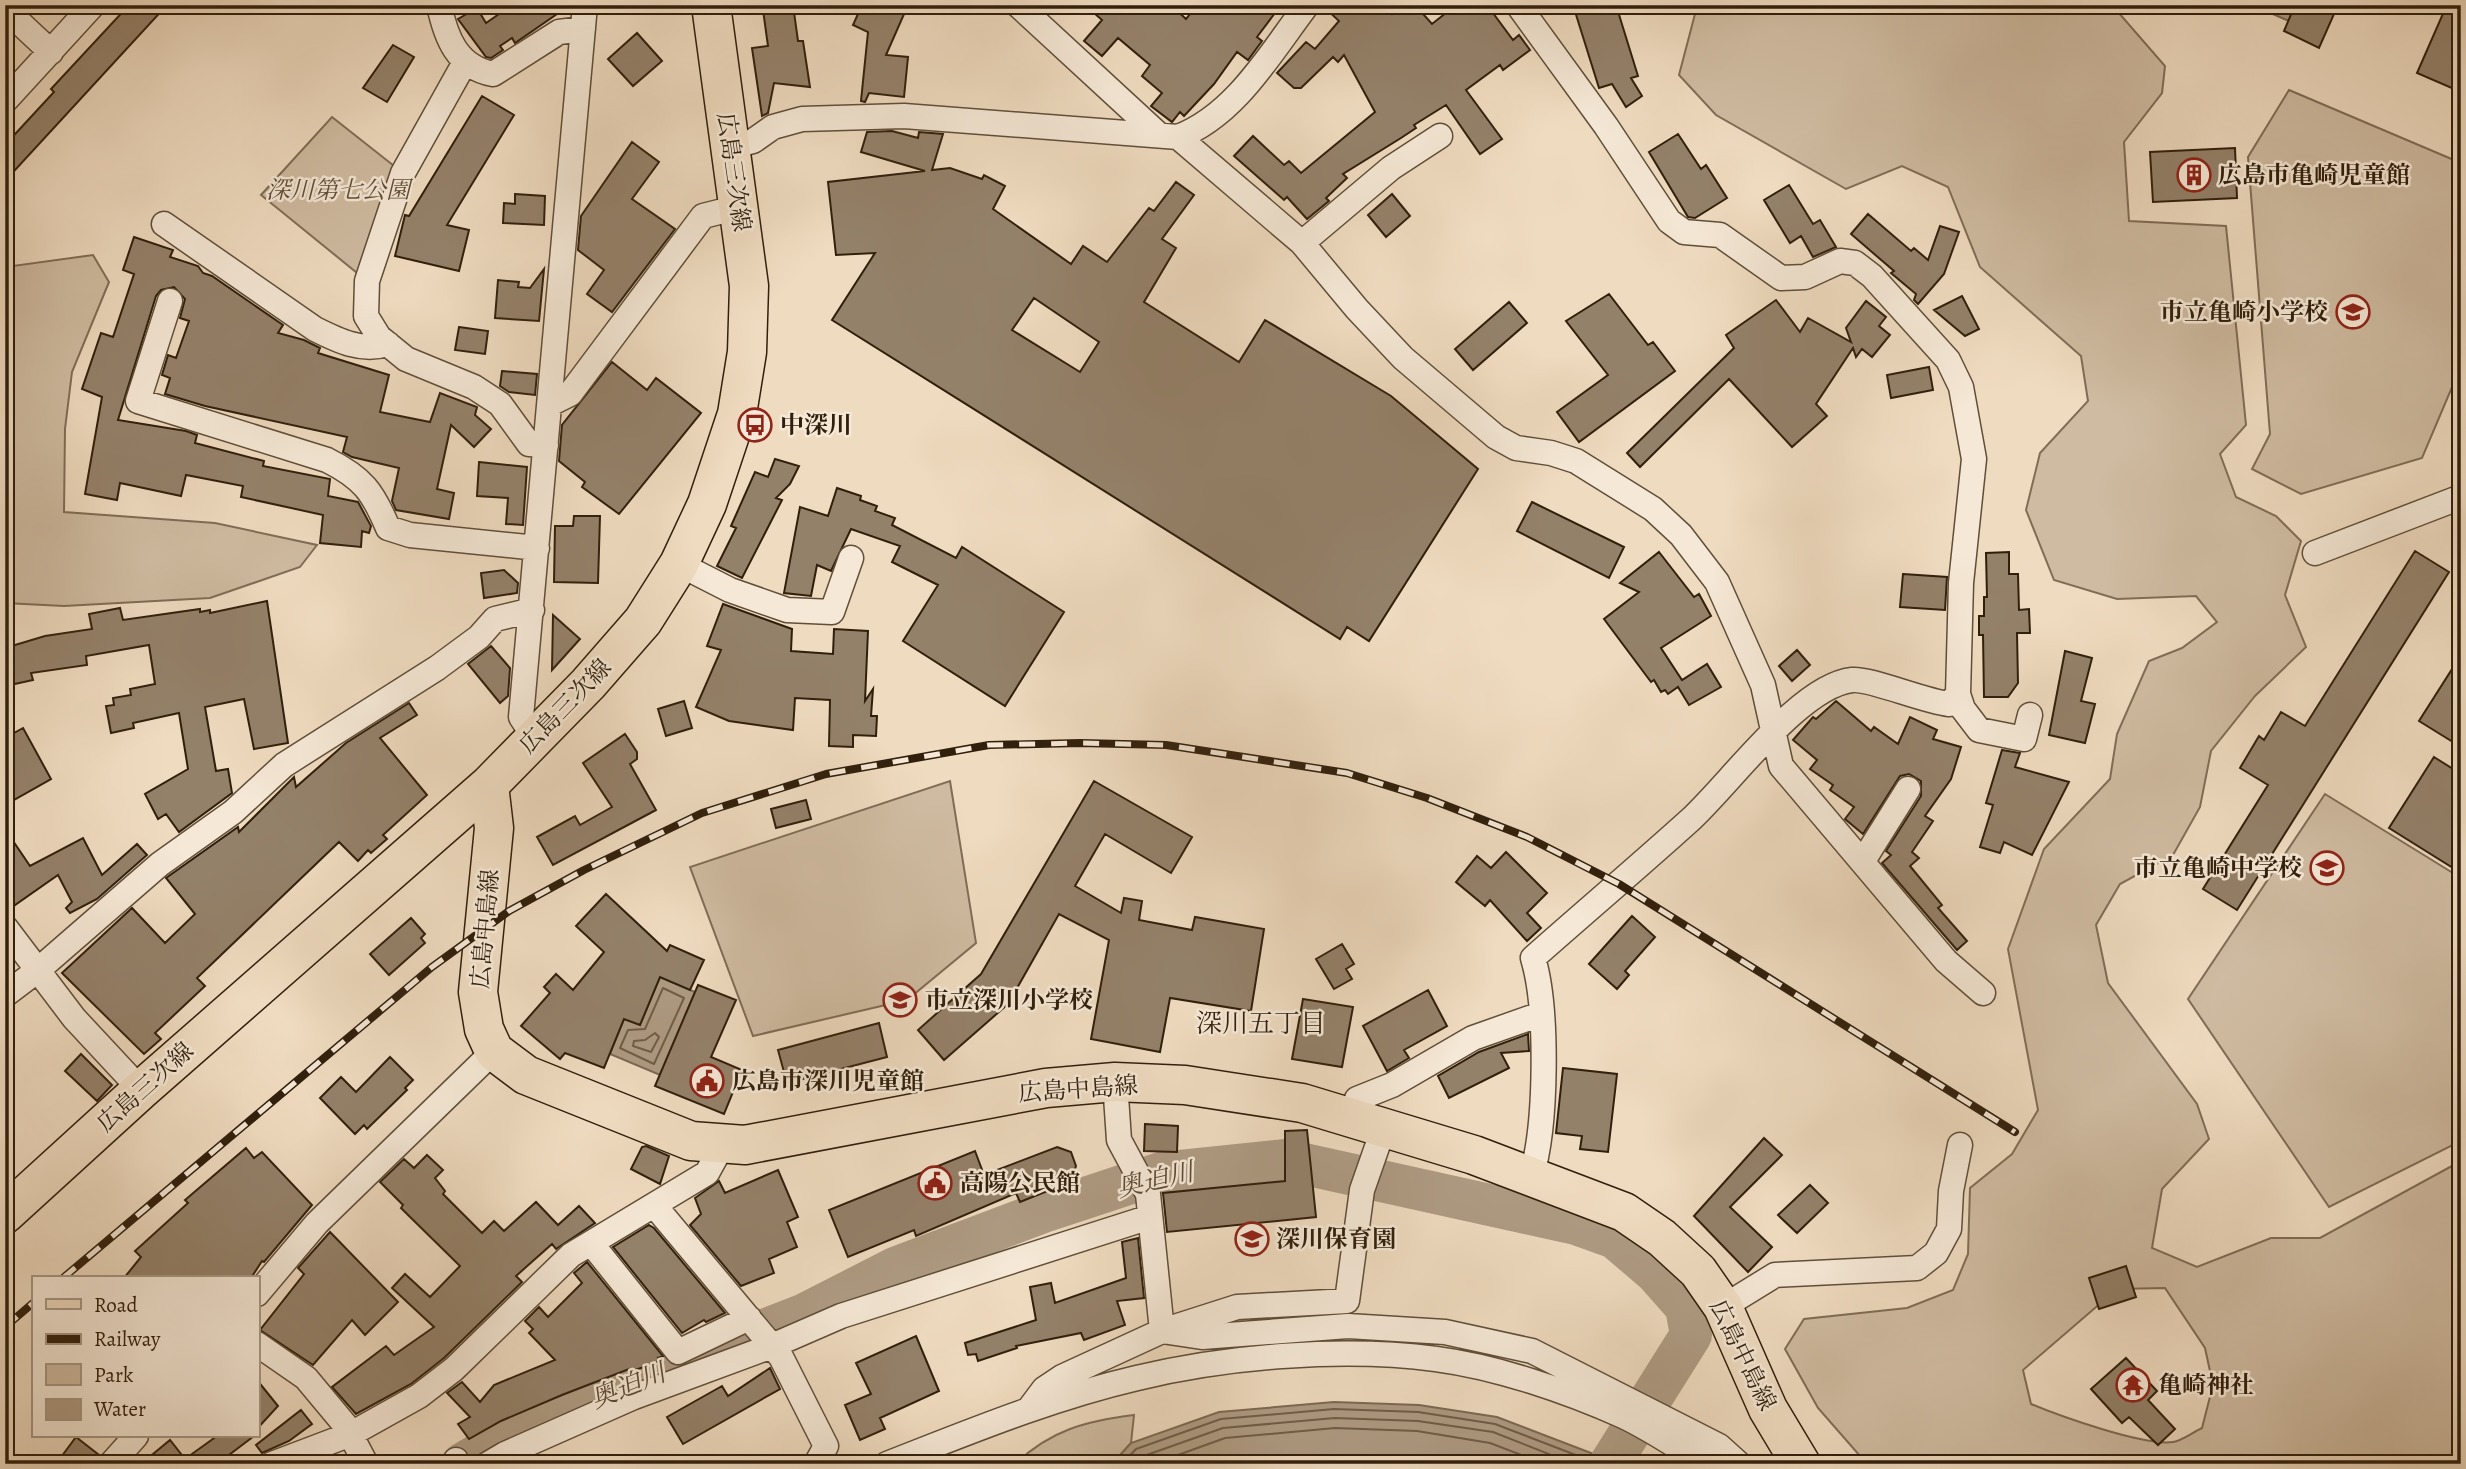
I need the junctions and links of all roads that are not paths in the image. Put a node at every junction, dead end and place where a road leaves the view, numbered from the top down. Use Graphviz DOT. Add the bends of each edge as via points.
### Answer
graph roads {
  1 [pos="93,5"];
  2 [pos="439,5"];
  3 [pos="711,5"];
  4 [pos="1018,5"];
  5 [pos="1307,5"];
  6 [pos="1518,5"];
  7 [pos="5,9"];
  8 [pos="584,17"];
  9 [pos="51,52"];
  10 [pos="465,62"];
  11 [pos="5,101"];
  12 [pos="1169,136"];
  13 [pos="1440,136"];
  14 [pos="730,147"];
  15 [pos="739,206"];
  16 [pos="164,224"];
  17 [pos="1302,243"];
  18 [pos="170,301"];
  19 [pos="388,344"];
  20 [pos="550,404"];
  21 [pos="546,445"];
  22 [pos="2461,497"];
  23 [pos="537,548"];
  24 [pos="2315,553"];
  25 [pos="851,558"];
  26 [pos="679,564"];
  27 [pos="532,610"];
  28 [pos="1958,694"];
  29 [pos="2030,715"];
  30 [pos="1773,734"];
  31 [pos="534,737"];
  32 [pos="489,785"];
  33 [pos="1908,789"];
  34 [pos="1863,861"];
  35 [pos="5,927"];
  36 [pos="38,970"];
  37 [pos="1983,993"];
  38 [pos="5,995"];
  39 [pos="1541,1014"];
  40 [pos="494,1051"];
  41 [pos="1115,1082"];
  42 [pos="141,1090"];
  43 [pos="1369,1134"];
  44 [pos="723,1144"];
  45 [pos="1960,1145"];
  46 [pos="1531,1177"];
  47 [pos="654,1205"];
  48 [pos="5,1214"];
  49 [pos="1150,1217"];
  50 [pos="591,1243"];
  51 [pos="259,1292"];
  52 [pos="1723,1307"];
  53 [pos="1162,1331"];
  54 [pos="761,1332"];
  55 [pos="259,1345"];
  56 [pos="1029,1409"];
  57 [pos="351,1434"];
  58 [pos="134,1438"];
  59 [pos="111,1464"];
  60 [pos="272,1464"];
  61 [pos="366,1464"];
  62 [pos="488,1464"];
  63 [pos="816,1464"];
  64 [pos="887,1464"];
  65 [pos="1705,1464"];
  66 [pos="1738,1464"];
  67 [pos="1801,1464"];
  1 -- 9 [label="street"];
  2 -- 10 [label="street" via="444,32"];
  3 -- 14 [label="main road, 広島三次線"];
  4 -- 12 [label="street"];
  5 -- 12 [label="street" via="1238,95 1201,128"];
  6 -- 28 [label="street" via="1669,221 1684,232 1720,235 1781,278 1805,277 1840,261 1856,263 1948,360 1961,387 1974,459 1961,583"];
  7 -- 9 [label="street"];
  8 -- 10 [label="street" via="493,74"];
  8 -- 20 [label="street"];
  9 -- 11 [label="street"];
  10 -- 19 [label="street" via="403,173 367,281 366,316"];
  12 -- 14 [label="street" via="904,116 802,119"];
  12 -- 17 [label="street"];
  13 -- 17 [label="street" via="1391,168"];
  14 -- 15 [label="main road, 広島三次線"];
  15 -- 20 [label="street" via="702,216 570,394"];
  15 -- 26 [label="main road, 広島三次線" via="749,286 747,352 737,414 707,504"];
  16 -- 19 [label="street" via="315,329 338,341 371,349"];
  17 -- 30 [label="street" via="1403,358 1496,437 1516,448 1576,461 1653,509 1681,535 1717,582 1763,685"];
  18 -- 23 [label="street" via="138,401 338,466 374,494 388,528 410,535"];
  19 -- 21 [label="street" via="406,359 474,387 500,404 529,444"];
  20 -- 21 [label="street"];
  21 -- 23 [label="street"];
  22 -- 24 [label="street"];
  23 -- 27 [label="street"];
  25 -- 26 [label="street" via="832,612 787,610 730,590"];
  26 -- 31 [label="main road, 広島三次線" via="643,621"];
  27 -- 31 [label="street" via="521,717"];
  27 -- 36 [label="street" via="495,619 437,667 284,765 233,812 110,905"];
  28 -- 29 [label="street" via="1979,730 2024,739"];
  28 -- 30 [label="street" via="1949,704 1930,702 1854,679 1828,686"];
  30 -- 34 [label="street" via="1781,766"];
  30 -- 39 [label="street" via="1692,818 1533,958 1542,987"];
  31 -- 32 [label="main road, 広島三次線"];
  32 -- 40 [label="main road, 広島中島線" via="494,828 478,992 484,1029"];
  32 -- 42 [label="main road, 広島三次線"];
  33 -- 34 [label="street"];
  34 -- 37 [label="street" via="1946,961"];
  35 -- 36 [label="street"];
  36 -- 38 [label="street"];
  36 -- 42 [label="street" via="74,1018"];
  39 -- 43 [label="street" via="1473,1038 1392,1085 1357,1099"];
  39 -- 46 [label="street" via="1544,1034 1537,1156"];
  40 -- 44 [label="main road, 広島中島線" via="526,1075 607,1109 691,1141"];
  40 -- 51 [label="street" via="317,1223"];
  41 -- 43 [label="main road, 広島中島線" via="1185,1085 1302,1102"];
  41 -- 44 [label="main road, 広島中島線" via="1046,1088 745,1144"];
  41 -- 49 [label="street" via="1119,1140 1148,1194"];
  42 -- 48 [label="main road, 広島三次線"];
  43 -- 46 [label="main road, 広島中島線" via="1474,1155"];
  43 -- 53 [label="street" via="1347,1301 1237,1307"];
  44 -- 47 [label="street" via="707,1173"];
  45 -- 52 [label="street" via="1949,1229 1936,1253 1917,1268 1775,1275"];
  46 -- 52 [label="main road, 広島中島線" via="1624,1212 1698,1271"];
  47 -- 50 [label="street"];
  47 -- 54 [label="street"];
  49 -- 53 [label="street"];
  49 -- 54 [label="street" via="841,1316"];
  50 -- 54 [label="street" via="678,1352"];
  50 -- 57 [label="street" via="571,1255 473,1351 419,1396"];
  52 -- 67 [label="main road, 広島中島線" via="1768,1409"];
  53 -- 56 [label="street" via="1062,1377 1044,1389"];
  53 -- 66 [label="street" via="1202,1337 1348,1326 1444,1332 1532,1351 1719,1446"];
  54 -- 62 [label="street"];
  54 -- 63 [label="street" via="782,1357 826,1446"];
  55 -- 57 [label="street" via="306,1378"];
  56 -- 64 [label="street"];
  56 -- 65 [label="street" via="1137,1378 1225,1363 1339,1355 1436,1359 1508,1374 1623,1416"];
  57 -- 60 [label="street"];
  57 -- 61 [label="street"];
  58 -- 59 [label="street"];
}
